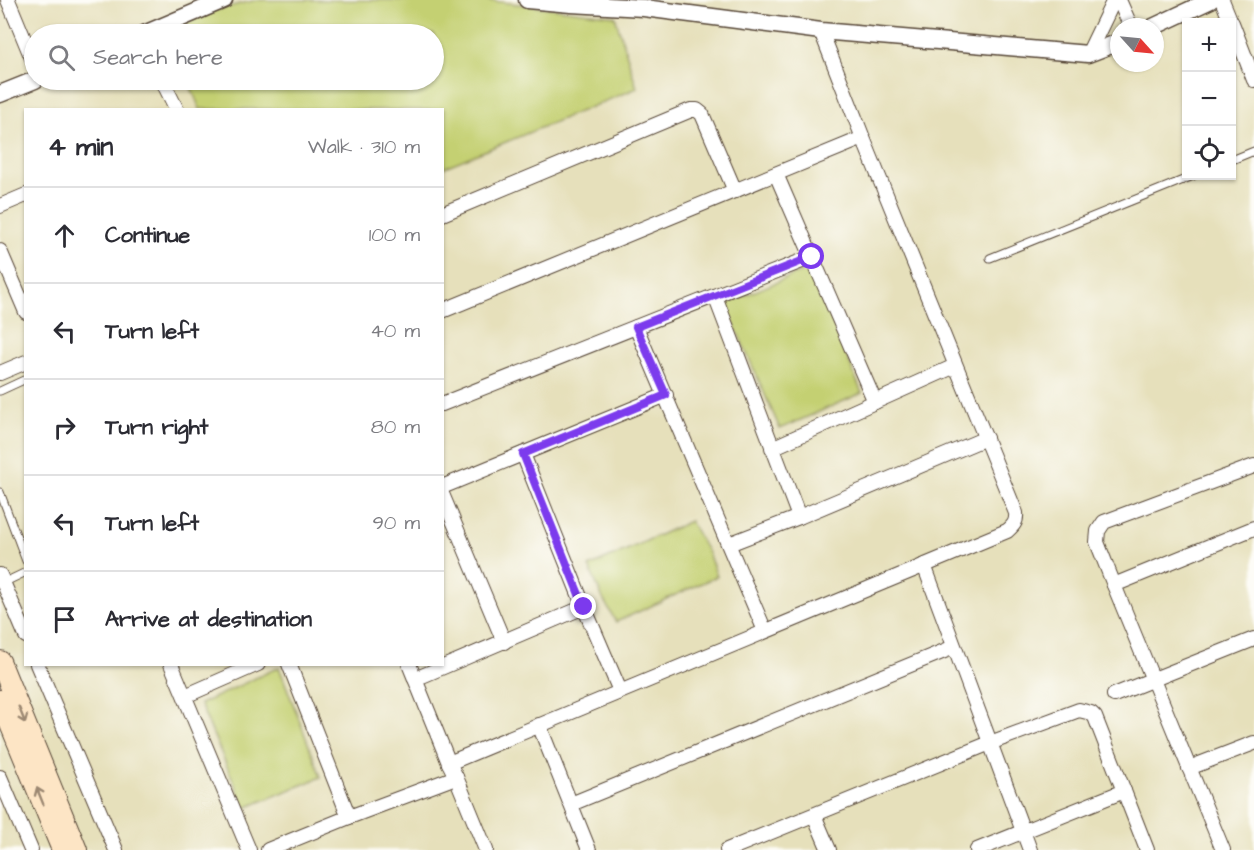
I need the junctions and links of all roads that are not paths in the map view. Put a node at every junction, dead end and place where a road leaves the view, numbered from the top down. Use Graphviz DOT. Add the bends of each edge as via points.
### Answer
graph roads {
  1 [pos="8,0"];
  2 [pos="224,0"];
  3 [pos="532,0"];
  4 [pos="1114,0"];
  5 [pos="1119,0"];
  6 [pos="1211,0"];
  7 [pos="1222,0"];
  8 [pos="571,2"];
  9 [pos="644,4"];
  10 [pos="1127,18"];
  11 [pos="1229,18"];
  12 [pos="1164,22"];
  13 [pos="168,24"];
  14 [pos="821,31"];
  15 [pos="1236,35"];
  16 [pos="24,39"];
  17 [pos="1110,45"];
  18 [pos="1088,54"];
  19 [pos="1254,80"];
  20 [pos="24,84"];
  21 [pos="167,90"];
  22 [pos="0,94"];
  23 [pos="176,108"];
  24 [pos="863,138"];
  25 [pos="1254,150"];
  26 [pos="1236,158"];
  27 [pos="776,174"];
  28 [pos="1183,180"];
  29 [pos="735,191"];
  30 [pos="24,196"];
  31 [pos="0,206"];
  32 [pos="444,213"];
  33 [pos="0,251"];
  34 [pos="812,257"];
  35 [pos="990,258"];
  36 [pos="715,296"];
  37 [pos="24,307"];
  38 [pos="444,310"];
  39 [pos="636,327"];
  40 [pos="24,363"];
  41 [pos="955,366"];
  42 [pos="0,373"];
  43 [pos="24,380"];
  44 [pos="0,391"];
  45 [pos="666,395"];
  46 [pos="875,402"];
  47 [pos="444,403"];
  48 [pos="986,438"];
  49 [pos="772,448"];
  50 [pos="523,454"];
  51 [pos="1254,466"];
  52 [pos="444,486"];
  53 [pos="0,492"];
  54 [pos="444,499"];
  55 [pos="799,517"];
  56 [pos="1254,528"];
  57 [pos="729,544"];
  58 [pos="24,556"];
  59 [pos="924,565"];
  60 [pos="24,573"];
  61 [pos="2,579"];
  62 [pos="1114,585"];
  63 [pos="584,607"];
  64 [pos="24,631"];
  65 [pos="765,631"];
  66 [pos="1254,639"];
  67 [pos="504,642"];
  68 [pos="954,647"];
  69 [pos="0,661"];
  70 [pos="38,666"];
  71 [pos="172,666"];
  72 [pos="253,666"];
  73 [pos="290,666"];
  74 [pos="410,666"];
  75 [pos="415,679"];
  76 [pos="1153,679"];
  77 [pos="620,691"];
  78 [pos="1114,695"];
  79 [pos="185,696"];
  80 [pos="0,700"];
  81 [pos="539,725"];
  82 [pos="990,743"];
  83 [pos="1254,743"];
  84 [pos="448,763"];
  85 [pos="1189,768"];
  86 [pos="0,777"];
  87 [pos="456,777"];
  88 [pos="1124,791"];
  89 [pos="571,804"];
  90 [pos="814,815"];
  91 [pos="349,817"];
  92 [pos="1023,832"];
  93 [pos="31,850"];
  94 [pos="62,850"];
  95 [pos="77,850"];
  96 [pos="116,850"];
  97 [pos="249,850"];
  98 [pos="268,850"];
  99 [pos="486,850"];
  100 [pos="589,850"];
  101 [pos="728,850"];
  102 [pos="829,850"];
  103 [pos="977,850"];
  104 [pos="1030,850"];
  105 [pos="1147,850"];
  106 [pos="1223,850"];
  1 -- 16 [label="street"];
  2 -- 13 [label="street"];
  3 -- 8 [label="street"];
  4 -- 18 [label="street"];
  5 -- 10 [label="street"];
  6 -- 12 [label="street"];
  7 -- 11 [label="street"];
  8 -- 9 [label="street"];
  9 -- 14 [label="street"];
  14 -- 18 [label="street"];
  14 -- 24 [label="street"];
  15 -- 19 [label="street"];
  17 -- 18 [label="street"];
  20 -- 22 [label="street"];
  21 -- 23 [label="street"];
  24 -- 27 [label="street"];
  24 -- 41 [label="street"];
  25 -- 26 [label="lane"];
  27 -- 29 [label="street"];
  27 -- 34 [label="street"];
  28 -- 35 [label="lane"];
  29 -- 32 [label="street" via="702,114 691,110"];
  29 -- 38 [label="street"];
  30 -- 31 [label="street"];
  33 -- 37 [label="street"];
  34 -- 36 [label="street"];
  34 -- 46 [label="street"];
  36 -- 39 [label="street"];
  36 -- 49 [label="street"];
  39 -- 45 [label="street"];
  39 -- 47 [label="street"];
  40 -- 42 [label="street"];
  41 -- 46 [label="street"];
  41 -- 48 [label="street"];
  43 -- 44 [label="lane"];
  45 -- 50 [label="street"];
  45 -- 57 [label="street"];
  46 -- 49 [label="street"];
  48 -- 55 [label="street"];
  48 -- 59 [label="street" via="1016,513 1013,527"];
  49 -- 55 [label="street"];
  50 -- 52 [label="street"];
  50 -- 63 [label="street"];
  51 -- 62 [label="street" via="1104,522 1097,542"];
  53 -- 58 [label="lane"];
  54 -- 67 [label="street"];
  55 -- 57 [label="street"];
  56 -- 62 [label="street"];
  57 -- 65 [label="street"];
  59 -- 65 [label="street"];
  59 -- 68 [label="street"];
  60 -- 61 [label="lane"];
  61 -- 64 [label="street"];
  62 -- 76 [label="street"];
  63 -- 67 [label="street"];
  63 -- 77 [label="street"];
  65 -- 77 [label="street"];
  66 -- 76 [label="street"];
  67 -- 75 [label="street"];
  68 -- 82 [label="street"];
  68 -- 89 [label="street"];
  69 -- 95 [label="main road, one-way"];
  70 -- 96 [label="street"];
  71 -- 79 [label="street"];
  72 -- 79 [label="street"];
  73 -- 91 [label="street"];
  74 -- 75 [label="street"];
  75 -- 84 [label="street"];
  76 -- 78 [label="street"];
  76 -- 85 [label="street"];
  77 -- 81 [label="street"];
  79 -- 97 [label="street"];
  94 -- 80 [label="main road, one-way"];
  81 -- 84 [label="street"];
  81 -- 89 [label="street"];
  82 -- 88 [label="street" via="1085,711 1095,717"];
  82 -- 90 [label="street"];
  82 -- 92 [label="street"];
  83 -- 85 [label="street"];
  84 -- 87 [label="street"];
  85 -- 106 [label="street"];
  86 -- 93 [label="street"];
  87 -- 91 [label="street"];
  87 -- 99 [label="street"];
  88 -- 92 [label="street"];
  88 -- 105 [label="street"];
  89 -- 100 [label="street"];
  90 -- 101 [label="street"];
  90 -- 102 [label="street"];
  91 -- 98 [label="street"];
  92 -- 103 [label="street"];
  92 -- 104 [label="street"];
}
